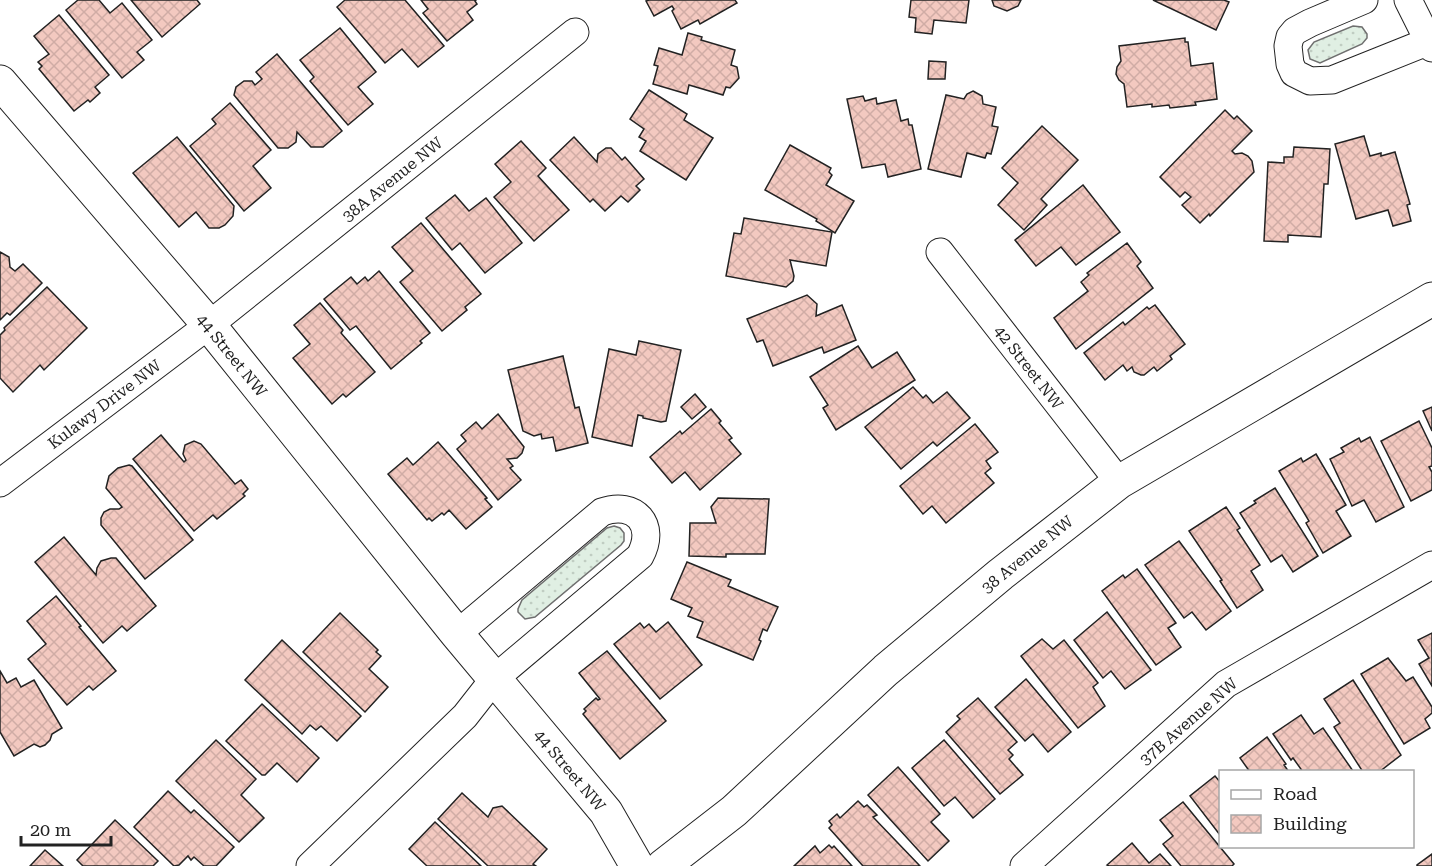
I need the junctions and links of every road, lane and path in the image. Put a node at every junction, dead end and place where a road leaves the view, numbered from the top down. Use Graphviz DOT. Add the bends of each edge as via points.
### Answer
graph roads {
  1 [pos="1364,0"];
  2 [pos="1408,0"];
  3 [pos="575,32"];
  4 [pos="1431,43"];
  5 [pos="0,82"];
  6 [pos="940,252"];
  7 [pos="1432,299"];
  8 [pos="209,326"];
  9 [pos="3,475"];
  10 [pos="1119,482"];
  11 [pos="1432,566"];
  12 [pos="457,634"];
  13 [pos="494,679"];
  14 [pos="310,866"];
  15 [pos="637,866"];
  16 [pos="663,866"];
  17 [pos="1024,866"];
  1 -- 4 [label="street" via="1295,31 1288,46 1294,72 1310,81 1332,80"];
  2 -- 4 [label="street"];
  3 -- 8 [label="street, 38A Avenue NW"];
  5 -- 8 [label="street, 44 Street NW"];
  6 -- 10 [label="street, 42 Street NW"];
  7 -- 10 [label="street, 38 Avenue NW"];
  8 -- 9 [label="street, Kulawy Drive NW"];
  8 -- 12 [label="street, 44 Street NW"];
  10 -- 16 [label="street, 38 Avenue NW" via="1000,574 886,670 734,811"];
  11 -- 17 [label="street, 37B Avenue NW" via="1226,684"];
  12 -- 13 [label="street, 44 Street NW"];
  12 -- 13 [label="street" via="602,512 623,508 638,515 647,537 640,556"];
  13 -- 14 [label="street" via="465,716"];
  13 -- 15 [label="street, 44 Street NW" via="606,812"];
}
